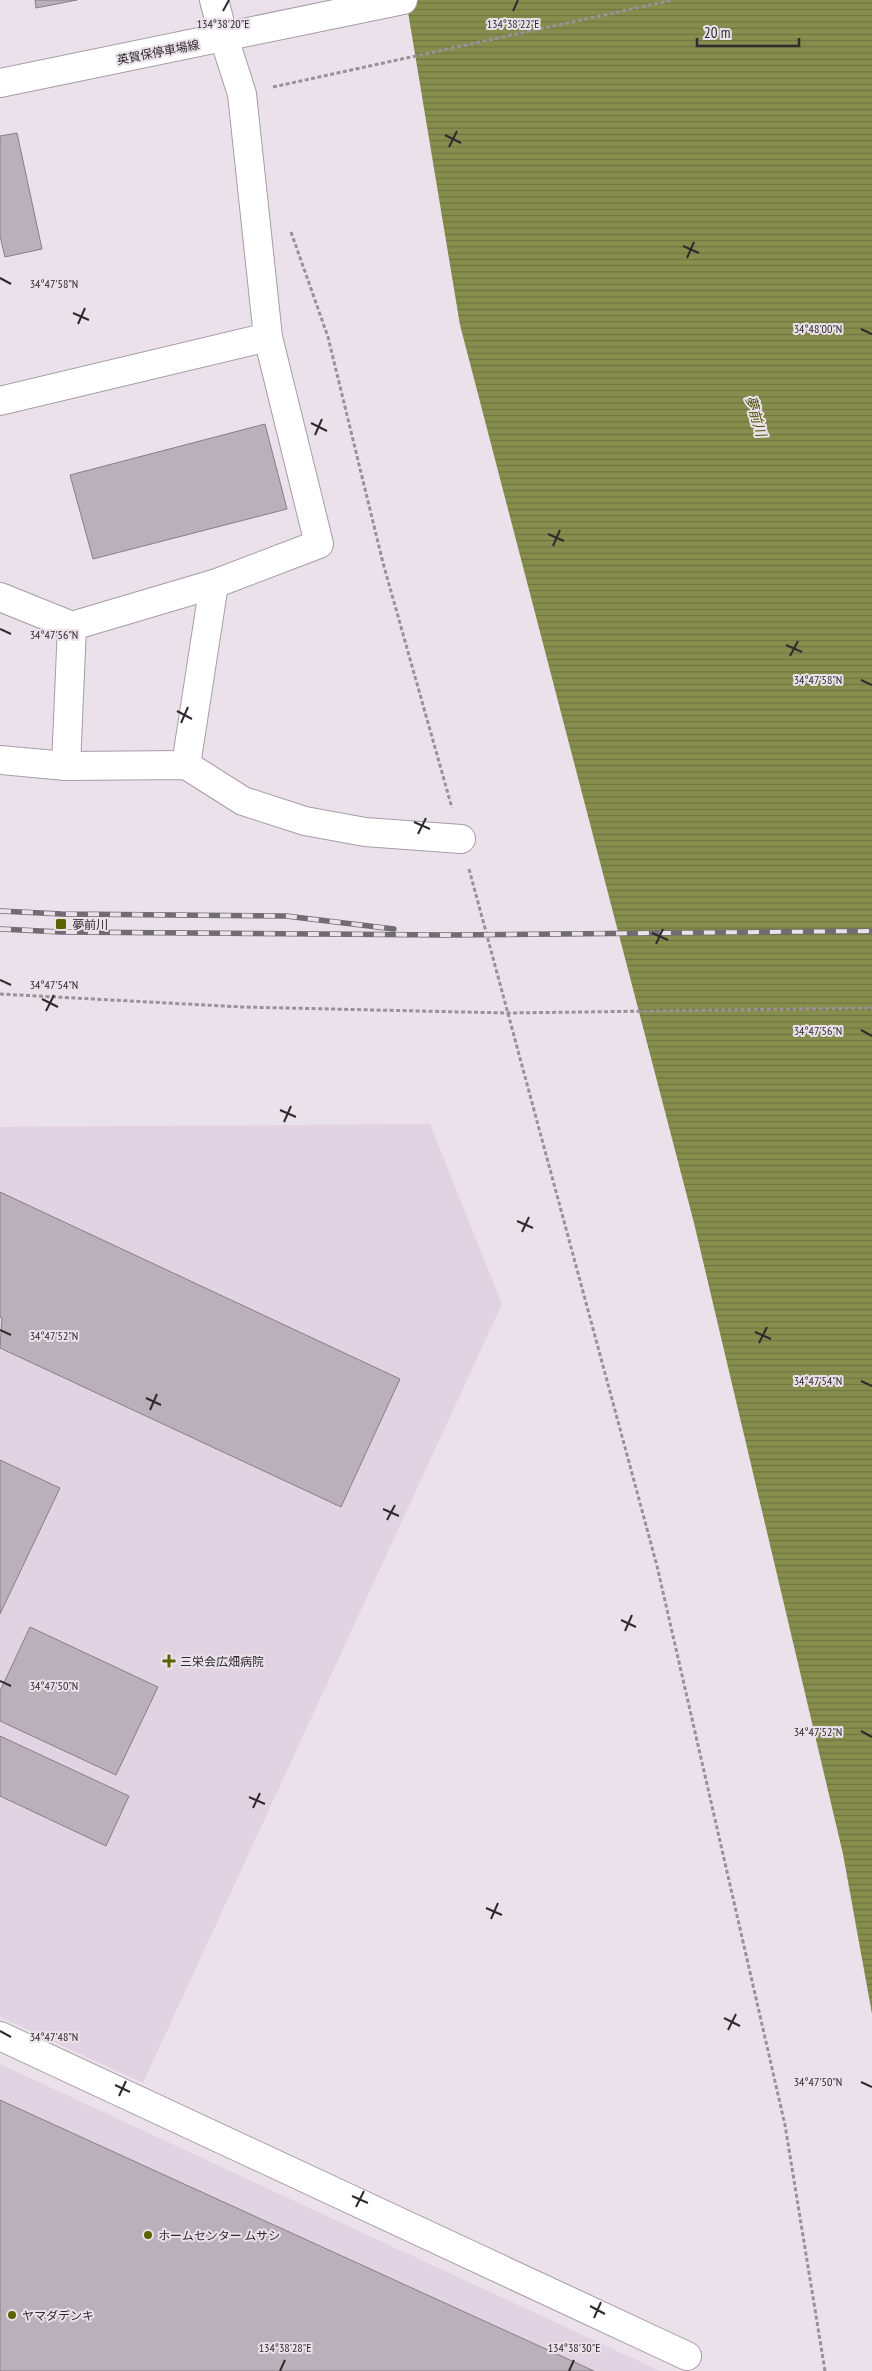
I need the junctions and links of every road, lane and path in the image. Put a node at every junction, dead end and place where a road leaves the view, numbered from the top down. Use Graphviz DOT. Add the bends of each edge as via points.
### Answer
graph roads {
  1 [pos="214,0"];
  2 [pos="403,0"];
  3 [pos="673,0"];
  4 [pos="224,38"];
  5 [pos="0,83"];
  6 [pos="242,94"];
  7 [pos="268,337"];
  8 [pos="328,337"];
  9 [pos="0,401"];
  10 [pos="214,584"];
  11 [pos="0,597"];
  12 [pos="72,626"];
  13 [pos="0,760"];
  14 [pos="186,765"];
  15 [pos="66,766"];
  16 [pos="460,839"];
  17 [pos="0,994"];
  18 [pos="872,1008"];
  19 [pos="508,1013"];
  20 [pos="0,2036"];
  21 [pos="687,2356"];
  22 [pos="825,2371"];
  1 -- 4 [label="street"];
  2 -- 4 [label="street, 英賀保停車場線"];
  3 -- 6 [label="path"];
  4 -- 5 [label="street, 英賀保停車場線"];
  4 -- 6 [label="street"];
  6 -- 7 [label="street"];
  7 -- 9 [label="street"];
  7 -- 10 [label="street" via="319,544"];
  8 -- 16 [label="path" via="383,563"];
  10 -- 12 [label="street"];
  10 -- 14 [label="street"];
  11 -- 12 [label="street"];
  12 -- 15 [label="street"];
  13 -- 15 [label="street"];
  14 -- 15 [label="street"];
  14 -- 16 [label="street" via="243,801 305,822 366,832"];
  16 -- 19 [label="path"];
  17 -- 19 [label="path" via="242,1007"];
  18 -- 19 [label="path"];
  19 -- 22 [label="path" via="659,1575 785,2125"];
  20 -- 21 [label="street"];
}
